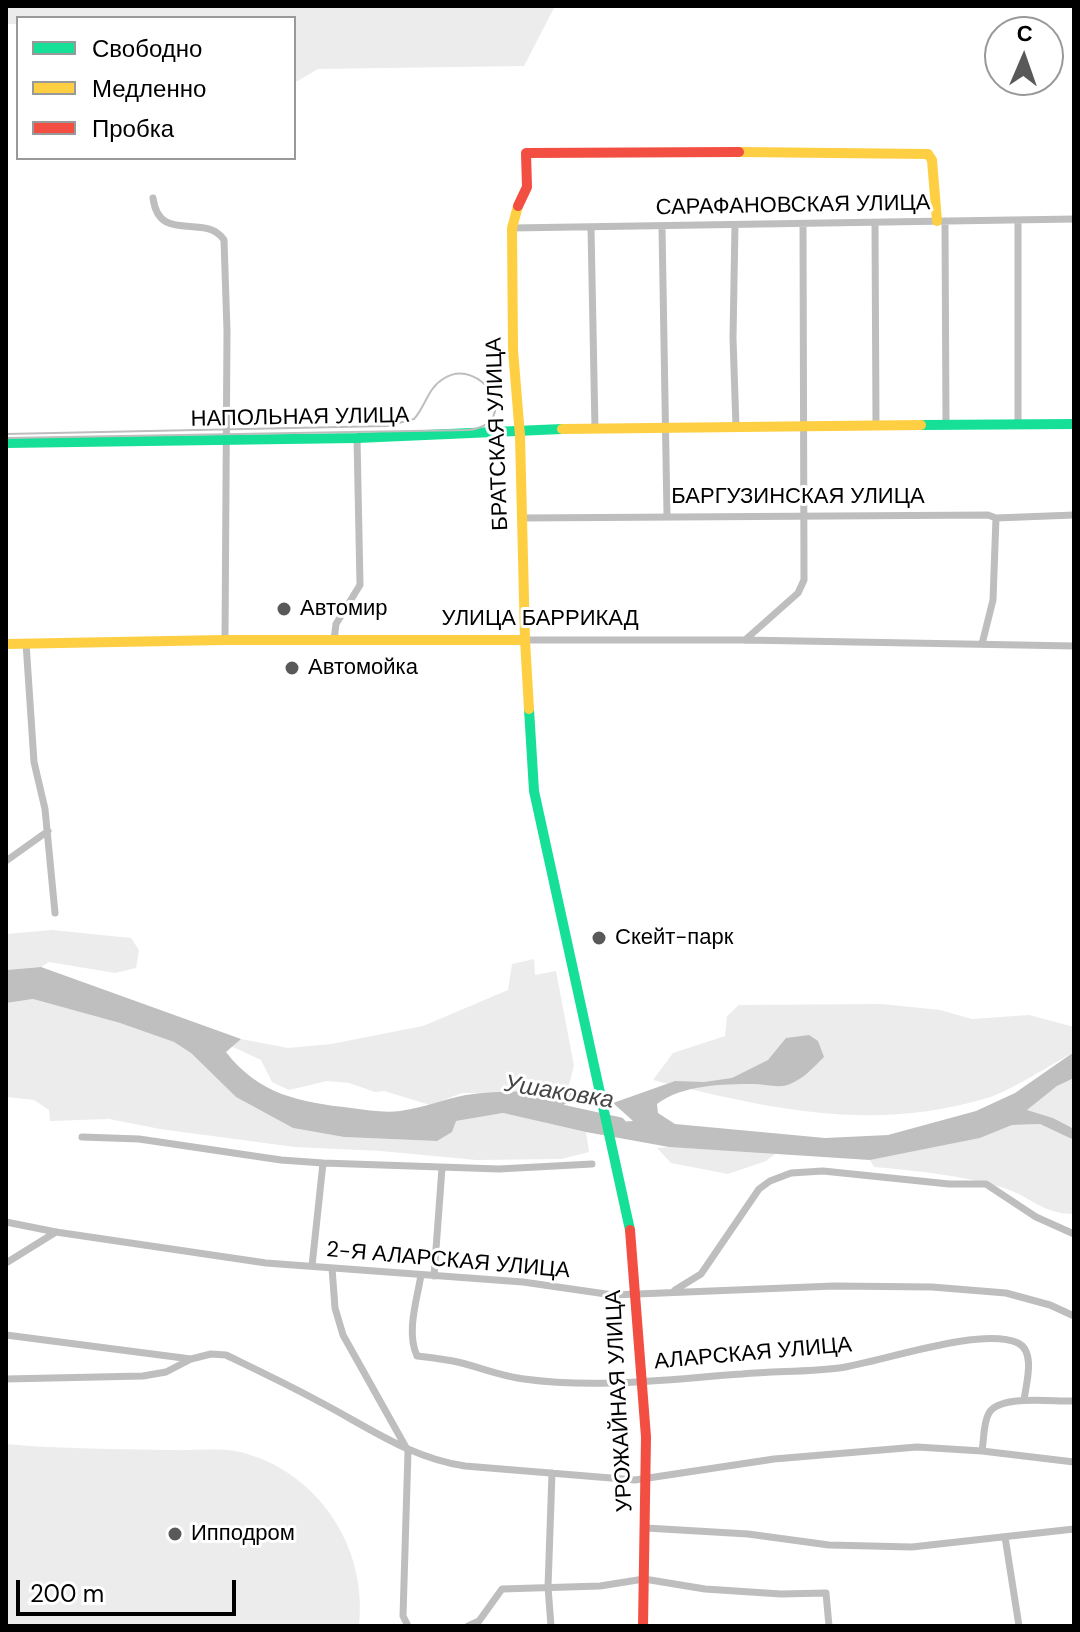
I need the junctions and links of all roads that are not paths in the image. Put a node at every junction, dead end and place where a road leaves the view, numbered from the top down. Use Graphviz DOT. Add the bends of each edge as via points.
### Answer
graph roads {
  1 [pos="153,198"];
  2 [pos="1074,219"];
  3 [pos="1018,220"];
  4 [pos="941,221"];
  5 [pos="875,223"];
  6 [pos="803,224"];
  7 [pos="735,225"];
  8 [pos="662,227"];
  9 [pos="512,228"];
  10 [pos="591,228"];
  11 [pos="1018,424"];
  12 [pos="1074,424"];
  13 [pos="946,425"];
  14 [pos="876,426"];
  15 [pos="736,427"];
  16 [pos="805,427"];
  17 [pos="664,428"];
  18 [pos="595,429"];
  19 [pos="520,432"];
  20 [pos="357,438"];
  21 [pos="226,440"];
  22 [pos="6,443"];
  23 [pos="667,515"];
  24 [pos="1074,515"];
  25 [pos="522,518"];
  26 [pos="806,518"];
  27 [pos="996,518"];
  28 [pos="225,640"];
  29 [pos="525,640"];
  30 [pos="745,640"];
  31 [pos="334,641"];
  32 [pos="26,643"];
  33 [pos="6,644"];
  34 [pos="982,644"];
  35 [pos="1074,646"];
  36 [pos="48,831"];
  37 [pos="6,861"];
  38 [pos="55,913"];
  39 [pos="595,1063"];
  40 [pos="82,1137"];
  41 [pos="323,1163"];
  42 [pos="592,1164"];
  43 [pos="442,1168"];
  44 [pos="6,1222"];
  45 [pos="56,1232"];
  46 [pos="1074,1234"];
  47 [pos="6,1263"];
  48 [pos="312,1266"];
  49 [pos="332,1268"];
  50 [pos="701,1274"];
  51 [pos="421,1275"];
  52 [pos="434,1276"];
  53 [pos="707,1290"];
  54 [pos="673,1291"];
  55 [pos="635,1295"];
  56 [pos="1074,1316"];
  57 [pos="6,1335"];
  58 [pos="191,1359"];
  59 [pos="6,1379"];
  60 [pos="643,1383"];
  61 [pos="1024,1400"];
  62 [pos="1074,1401"];
  63 [pos="408,1451"];
  64 [pos="982,1451"];
  65 [pos="1074,1462"];
  66 [pos="552,1473"];
  67 [pos="647,1479"];
  68 [pos="646,1528"];
  69 [pos="1074,1529"];
  70 [pos="1005,1537"];
  71 [pos="644,1579"];
  72 [pos="548,1587"];
  73 [pos="408,1626"];
  74 [pos="468,1626"];
  75 [pos="551,1626"];
  76 [pos="643,1626"];
  77 [pos="829,1626"];
  78 [pos="1019,1626"];
  1 -- 21 [label="street" via="158,217 166,223 213,231 224,240"];
  2 -- 3 [label="street, САРАФАНОВСКАЯ УЛИЦА"];
  3 -- 4 [label="street, САРАФАНОВСКАЯ УЛИЦА"];
  3 -- 11 [label="street"];
  4 -- 5 [label="street, САРАФАНОВСКАЯ УЛИЦА"];
  4 -- 9 [label="street, БРАТСКАЯ УЛИЦА" via="932,160 922,152 526,153 527,187"];
  4 -- 13 [label="street"];
  5 -- 6 [label="street, САРАФАНОВСКАЯ УЛИЦА"];
  5 -- 14 [label="street"];
  6 -- 7 [label="street, САРАФАНОВСКАЯ УЛИЦА"];
  6 -- 16 [label="street"];
  7 -- 8 [label="street, САРАФАНОВСКАЯ УЛИЦА"];
  7 -- 15 [label="street"];
  8 -- 10 [label="street, САРАФАНОВСКАЯ УЛИЦА"];
  8 -- 17 [label="street"];
  9 -- 10 [label="street, САРАФАНОВСКАЯ УЛИЦА"];
  9 -- 19 [label="street, БРАТСКАЯ УЛИЦА"];
  10 -- 18 [label="street"];
  11 -- 12 [label="street, НАПОЛЬНАЯ УЛИЦА"];
  11 -- 13 [label="street, НАПОЛЬНАЯ УЛИЦА"];
  13 -- 14 [label="street, НАПОЛЬНАЯ УЛИЦА"];
  14 -- 16 [label="street, НАПОЛЬНАЯ УЛИЦА"];
  15 -- 16 [label="street, НАПОЛЬНАЯ УЛИЦА"];
  15 -- 17 [label="street, НАПОЛЬНАЯ УЛИЦА"];
  16 -- 26 [label="street"];
  17 -- 18 [label="street, НАПОЛЬНАЯ УЛИЦА"];
  17 -- 23 [label="street"];
  18 -- 19 [label="street, НАПОЛЬНАЯ УЛИЦА"];
  19 -- 20 [label="street, НАПОЛЬНАЯ УЛИЦА"];
  19 -- 25 [label="street, БРАТСКАЯ УЛИЦА"];
  20 -- 21 [label="street, НАПОЛЬНАЯ УЛИЦА"];
  20 -- 31 [label="street" via="360,585 336,624"];
  21 -- 22 [label="street, НАПОЛЬНАЯ УЛИЦА"];
  21 -- 28 [label="street"];
  23 -- 25 [label="street, БАРГУЗИНСКАЯ УЛИЦА"];
  23 -- 26 [label="street, БАРГУЗИНСКАЯ УЛИЦА"];
  24 -- 27 [label="street, БАРГУЗИНСКАЯ УЛИЦА"];
  25 -- 29 [label="street, БРАТСКАЯ УЛИЦА"];
  26 -- 27 [label="street, БАРГУЗИНСКАЯ УЛИЦА"];
  26 -- 30 [label="street" via="804,580 798,593"];
  27 -- 34 [label="street" via="993,600"];
  28 -- 31 [label="street, УЛИЦА БАРРИКАД"];
  28 -- 32 [label="street, УЛИЦА БАРРИКАД"];
  29 -- 30 [label="street, УЛИЦА БАРРИКАД"];
  29 -- 31 [label="street, УЛИЦА БАРРИКАД"];
  29 -- 39 [label="street, БРАТСКАЯ УЛИЦА" via="534,791"];
  30 -- 34 [label="street, УЛИЦА БАРРИКАД"];
  32 -- 33 [label="street, УЛИЦА БАРРИКАД"];
  32 -- 36 [label="street" via="34,762"];
  34 -- 35 [label="street, УЛИЦА БАРРИКАД"];
  36 -- 37 [label="street"];
  36 -- 38 [label="street"];
  39 -- 55 [label="street, УРОЖАЙНАЯ УЛИЦА" via="630,1231"];
  40 -- 41 [label="street" via="139,1139"];
  41 -- 43 [label="street"];
  41 -- 48 [label="street"];
  42 -- 43 [label="street"];
  43 -- 52 [label="street"];
  44 -- 45 [label="street, 2-Я АЛАРСКАЯ УЛИЦА"];
  45 -- 47 [label="street"];
  45 -- 48 [label="street, 2-Я АЛАРСКАЯ УЛИЦА"];
  46 -- 50 [label="street" via="986,1184 791,1173 759,1189"];
  48 -- 49 [label="street, 2-Я АЛАРСКАЯ УЛИЦА"];
  49 -- 51 [label="street, 2-Я АЛАРСКАЯ УЛИЦА"];
  49 -- 63 [label="street" via="343,1335"];
  50 -- 53 [label="street"];
  50 -- 54 [label="street"];
  51 -- 52 [label="street, 2-Я АЛАРСКАЯ УЛИЦА"];
  51 -- 60 [label="street, АЛАРСКАЯ УЛИЦА" via="412,1332 417,1356 521,1379"];
  52 -- 55 [label="street, 2-Я АЛАРСКАЯ УЛИЦА"];
  53 -- 54 [label="street, 2-Я АЛАРСКАЯ УЛИЦА"];
  53 -- 56 [label="street, 2-Я АЛАРСКАЯ УЛИЦА" via="932,1287 1006,1293"];
  54 -- 55 [label="street, 2-Я АЛАРСКАЯ УЛИЦА"];
  55 -- 60 [label="street, УРОЖАЙНАЯ УЛИЦА"];
  57 -- 58 [label="street"];
  58 -- 59 [label="street" via="143,1376"];
  58 -- 63 [label="street" via="226,1355"];
  60 -- 61 [label="street, АЛАРСКАЯ УЛИЦА" via="842,1368 942,1344 1000,1339 1026,1349"];
  60 -- 67 [label="street, УРОЖАЙНАЯ УЛИЦА"];
  61 -- 62 [label="street"];
  61 -- 64 [label="street" via="996,1406 988,1414"];
  63 -- 66 [label="street" via="437,1462"];
  63 -- 73 [label="street" via="403,1616"];
  64 -- 65 [label="street"];
  64 -- 67 [label="street" via="917,1447 790,1458"];
  66 -- 67 [label="street"];
  66 -- 72 [label="street"];
  67 -- 68 [label="street, УРОЖАЙНАЯ УЛИЦА"];
  68 -- 70 [label="street" via="857,1546 912,1547"];
  68 -- 71 [label="street, УРОЖАЙНАЯ УЛИЦА"];
  69 -- 70 [label="street"];
  70 -- 78 [label="street"];
  71 -- 72 [label="street"];
  71 -- 76 [label="street, УРОЖАЙНАЯ УЛИЦА"];
  71 -- 77 [label="street" via="705,1589 826,1593"];
  72 -- 74 [label="street" via="502,1589 479,1621"];
  72 -- 75 [label="street"];
}
